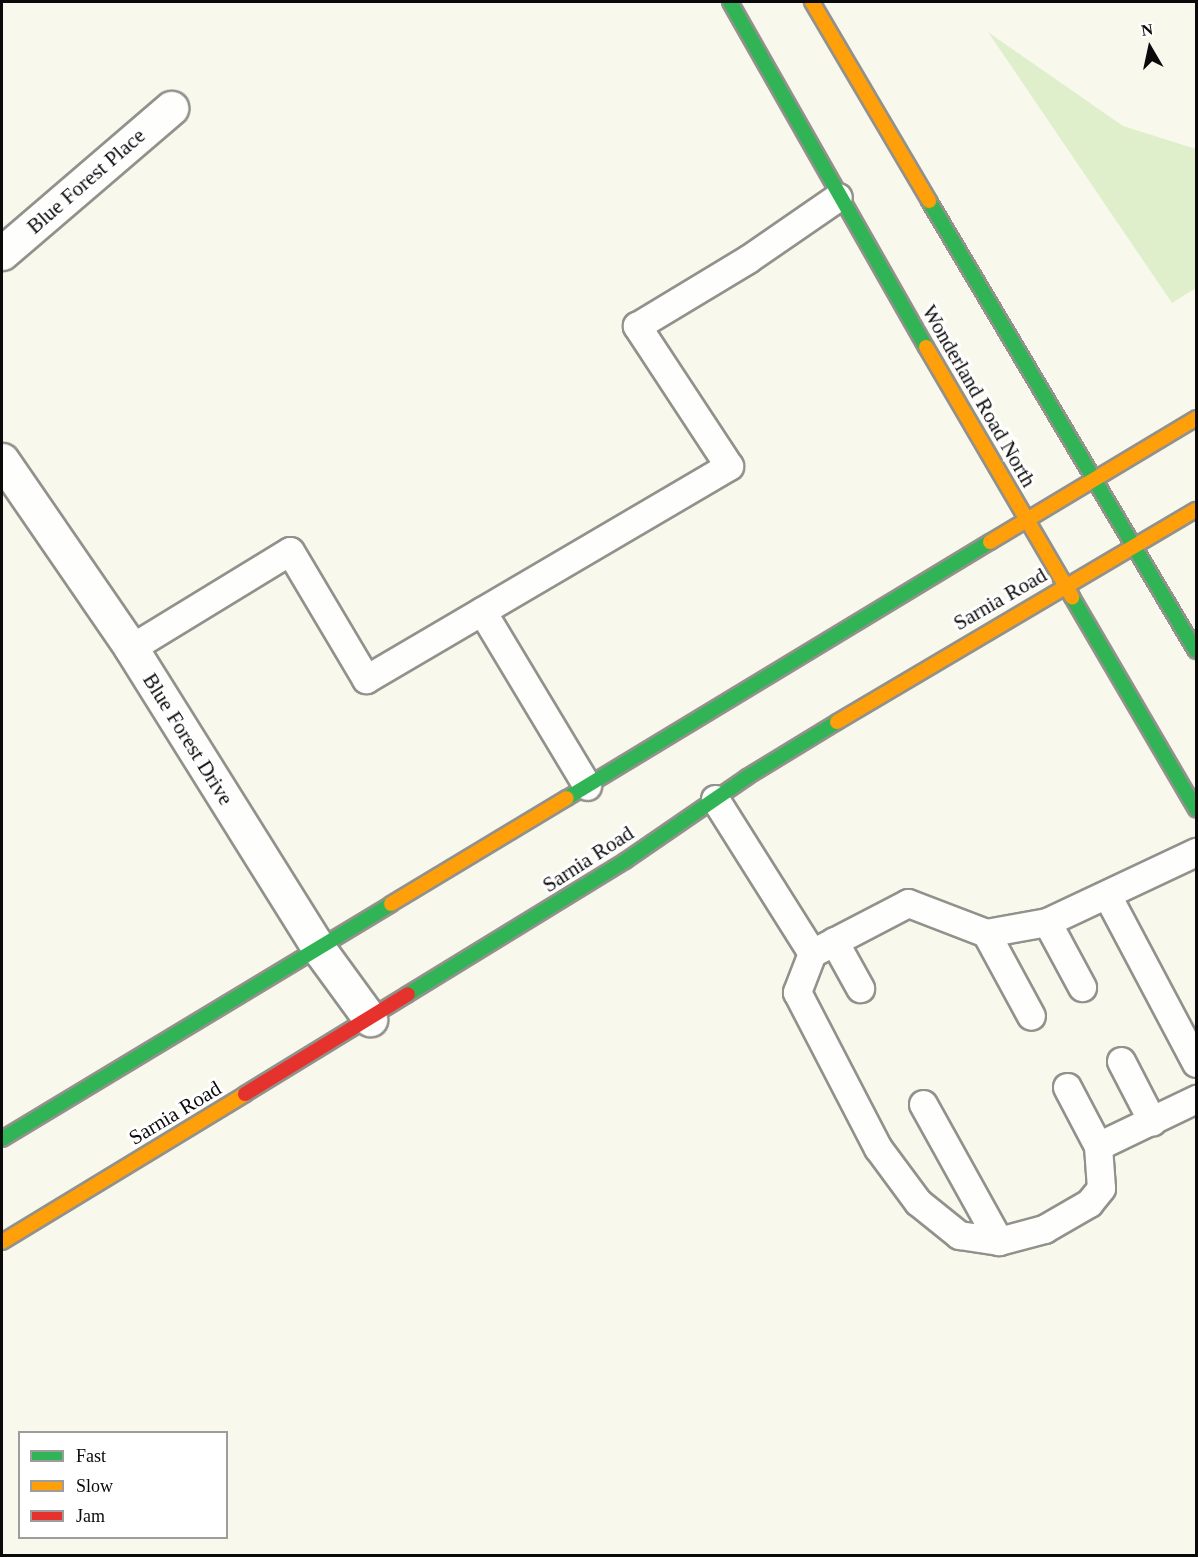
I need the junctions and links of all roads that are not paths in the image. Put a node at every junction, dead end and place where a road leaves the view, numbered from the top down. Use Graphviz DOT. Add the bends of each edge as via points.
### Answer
graph roads {
  1 [pos="730,2"];
  2 [pos="812,2"];
  3 [pos="171,108"];
  4 [pos="838,197"];
  5 [pos="2,253"];
  6 [pos="1197,418"];
  7 [pos="2,460"];
  8 [pos="1094,478"];
  9 [pos="1197,510"];
  10 [pos="1026,519"];
  11 [pos="1133,547"];
  12 [pos="1063,586"];
  13 [pos="482,611"];
  14 [pos="131,648"];
  15 [pos="1197,651"];
  16 [pos="587,786"];
  17 [pos="715,799"];
  18 [pos="1197,809"];
  19 [pos="1197,852"];
  20 [pos="1107,895"];
  21 [pos="1047,922"];
  22 [pos="986,933"];
  23 [pos="823,947"];
  24 [pos="319,950"];
  25 [pos="1082,987"];
  26 [pos="860,988"];
  27 [pos="1031,1016"];
  28 [pos="370,1019"];
  29 [pos="1120,1061"];
  30 [pos="1197,1063"];
  31 [pos="1067,1087"];
  32 [pos="1197,1099"];
  33 [pos="923,1104"];
  34 [pos="1152,1121"];
  35 [pos="2,1139"];
  36 [pos="1098,1146"];
  37 [pos="999,1241"];
  38 [pos="2,1242"];
  1 -- 4 [label="main road, Wonderland Road North"];
  2 -- 8 [label="main road"];
  3 -- 5 [label="street, Blue Forest Place"];
  4 -- 10 [label="main road, Wonderland Road North"];
  4 -- 13 [label="lane" via="748,259 637,326 729,466"];
  6 -- 8 [label="main road"];
  7 -- 14 [label="street, Blue Forest Drive"];
  8 -- 10 [label="main road"];
  8 -- 11 [label="main road"];
  9 -- 11 [label="main road, Sarnia Road"];
  10 -- 12 [label="main road, Wonderland Road North"];
  10 -- 16 [label="main road"];
  11 -- 12 [label="main road, Sarnia Road"];
  11 -- 15 [label="main road"];
  12 -- 17 [label="main road, Sarnia Road"];
  12 -- 18 [label="main road, Wonderland Road North"];
  13 -- 14 [label="lane" via="366,679 290,551"];
  13 -- 16 [label="lane"];
  14 -- 24 [label="street, Blue Forest Drive"];
  16 -- 24 [label="main road"];
  17 -- 23 [label="lane"];
  17 -- 28 [label="main road, Sarnia Road" via="625,861"];
  19 -- 20 [label="lane"];
  20 -- 21 [label="lane"];
  20 -- 30 [label="lane"];
  21 -- 22 [label="lane"];
  21 -- 25 [label="lane"];
  22 -- 23 [label="lane" via="908,903"];
  22 -- 27 [label="lane"];
  23 -- 26 [label="lane"];
  23 -- 37 [label="lane" via="797,992 878,1148 918,1202 959,1235"];
  24 -- 28 [label="street, Blue Forest Drive"];
  24 -- 35 [label="main road"];
  28 -- 38 [label="main road, Sarnia Road"];
  29 -- 34 [label="lane"];
  31 -- 36 [label="lane"];
  32 -- 34 [label="lane"];
  33 -- 37 [label="lane"];
  34 -- 36 [label="lane"];
  36 -- 37 [label="lane" via="1101,1188 1089,1203 1044,1229"];
}
